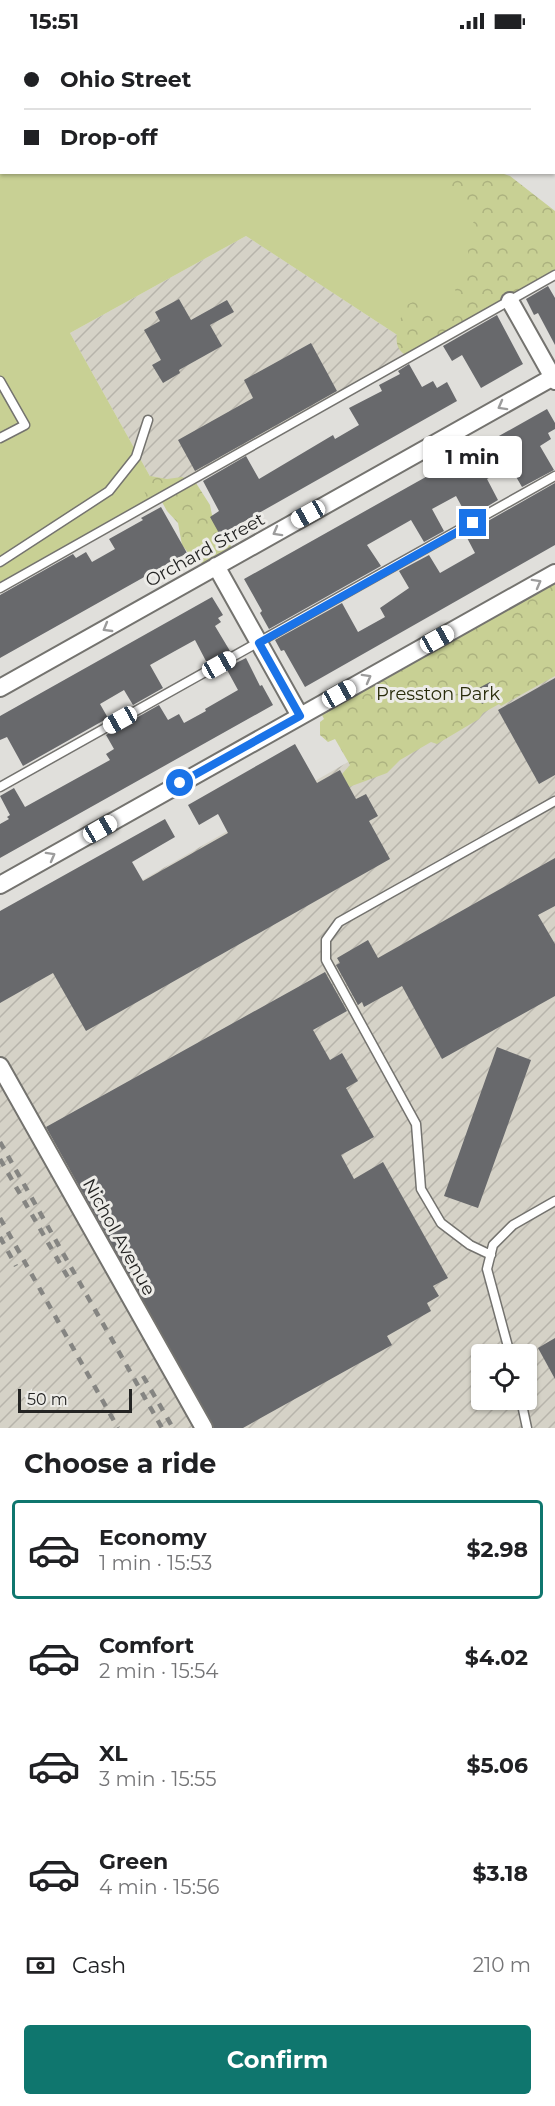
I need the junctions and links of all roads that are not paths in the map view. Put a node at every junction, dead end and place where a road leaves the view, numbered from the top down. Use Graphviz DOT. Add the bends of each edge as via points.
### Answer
graph roads {
  1 [pos="555,275"];
  2 [pos="510,301"];
  3 [pos="554,378"];
  4 [pos="0,381"];
  5 [pos="148,420"];
  6 [pos="0,438"];
  7 [pos="555,476"];
  8 [pos="0,562"];
  9 [pos="216,566"];
  10 [pos="555,573"];
  11 [pos="0,588"];
  12 [pos="259,643"];
  13 [pos="0,688"];
  14 [pos="300,716"];
  15 [pos="0,787"];
  16 [pos="555,801"];
  17 [pos="0,885"];
  18 [pos="0,1066"];
  19 [pos="555,1202"];
  20 [pos="491,1255"];
  21 [pos="507,1344"];
  22 [pos="523,1410"];
  23 [pos="204,1428"];
  24 [pos="527,1428"];
  1 -- 2 [label="lane"];
  2 -- 3 [label="street"];
  2 -- 11 [label="lane"];
  3 -- 9 [label="street, Orchard Street, one-way"];
  4 -- 6 [label="lane" via="25,425"];
  5 -- 8 [label="lane" via="136,457 109,491"];
  7 -- 12 [label="lane"];
  9 -- 12 [label="street"];
  9 -- 13 [label="street, Orchard Street, one-way"];
  14 -- 10 [label="street, one-way"];
  12 -- 14 [label="street"];
  12 -- 15 [label="lane"];
  17 -- 14 [label="street, one-way"];
  16 -- 20 [label="lane" via="339,921 326,940 326,960 416,1124 421,1189 441,1223"];
  18 -- 23 [label="street, Nichol Avenue"];
  19 -- 20 [label="lane" via="513,1225 493,1245"];
  20 -- 21 [label="lane" via="487,1269"];
  22 -- 24 [label="lane"];
}
